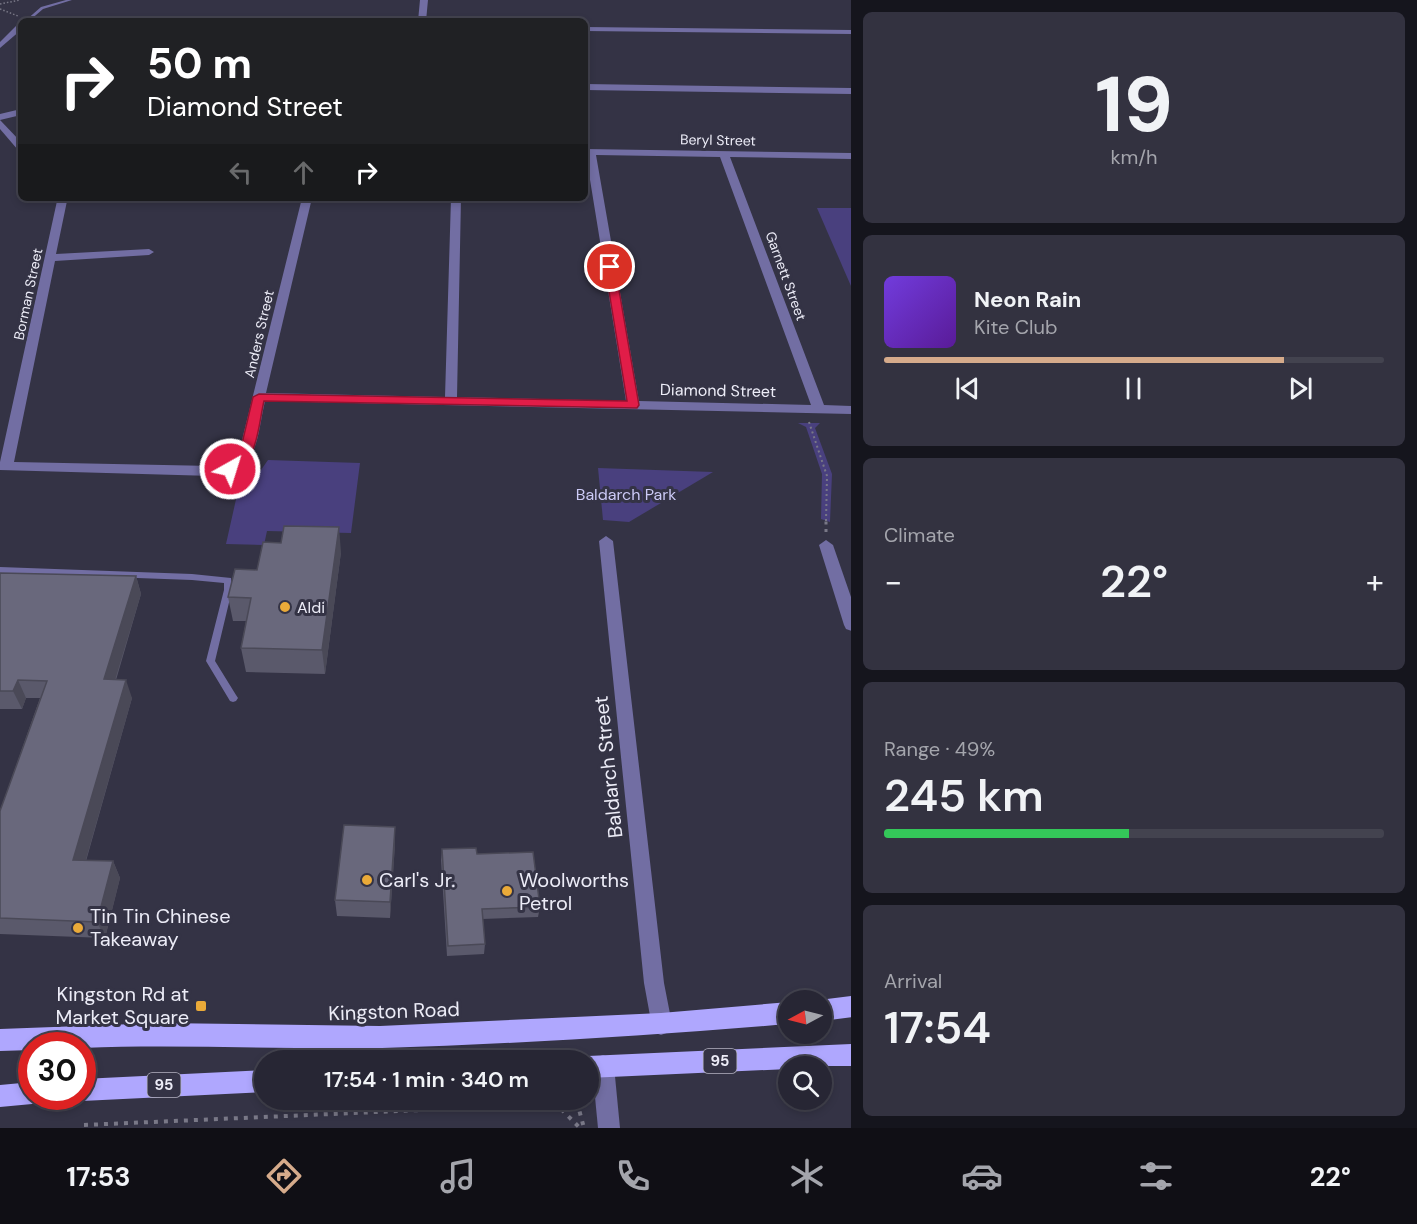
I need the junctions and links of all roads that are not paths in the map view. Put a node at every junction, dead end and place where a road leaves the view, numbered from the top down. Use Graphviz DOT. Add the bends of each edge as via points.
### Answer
graph roads {
  1 [pos="70,0"];
  2 [pos="424,0"];
  3 [pos="30,18"];
  4 [pos="422,18"];
  5 [pos="18,29"];
  6 [pos="588,29"];
  7 [pos="851,32"];
  8 [pos="11,45"];
  9 [pos="0,46"];
  10 [pos="588,87"];
  11 [pos="851,91"];
  12 [pos="18,113"];
  13 [pos="0,117"];
  14 [pos="0,123"];
  15 [pos="18,144"];
  16 [pos="588,152"];
  17 [pos="724,154"];
  18 [pos="851,156"];
  19 [pos="62,201"];
  20 [pos="306,201"];
  21 [pos="456,201"];
  22 [pos="149,252"];
  23 [pos="51,258"];
  24 [pos="259,397"];
  25 [pos="450,401"];
  26 [pos="633,405"];
  27 [pos="819,409"];
  28 [pos="851,410"];
  29 [pos="3,467"];
  30 [pos="606,541"];
  31 [pos="826,545"];
  32 [pos="0,570"];
  33 [pos="851,622"];
  34 [pos="233,698"];
  35 [pos="851,1006"];
  36 [pos="832,1009"];
  37 [pos="778,1014"];
  38 [pos="661,1024"];
  39 [pos="0,1040"];
  40 [pos="851,1055"];
  41 [pos="599,1066"];
  42 [pos="599,1080"];
  43 [pos="254,1081"];
  44 [pos="96,1089"];
  45 [pos="18,1094"];
  46 [pos="0,1096"];
  47 [pos="609,1128"];
  1 -- 3 [label="lane" via="42,8"];
  2 -- 4 [label="street"];
  5 -- 9 [label="street"];
  6 -- 7 [label="street"];
  8 -- 9 [label="street"];
  10 -- 11 [label="street"];
  12 -- 13 [label="street"];
  14 -- 15 [label="street"];
  16 -- 17 [label="street, Beryl Street"];
  16 -- 26 [label="street"];
  17 -- 18 [label="street, Beryl Street"];
  17 -- 27 [label="street, Garnett Street"];
  19 -- 23 [label="street, Borman Street"];
  20 -- 24 [label="street, Anders Street"];
  21 -- 25 [label="street"];
  22 -- 23 [label="street"];
  23 -- 29 [label="street, Borman Street"];
  24 -- 25 [label="street, Diamond Street"];
  24 -- 29 [label="street, Anders Street" via="246,452 241,463 230,469"];
  25 -- 26 [label="street, Diamond Street"];
  26 -- 27 [label="street, Diamond Street"];
  27 -- 28 [label="street, Diamond Street"];
  30 -- 38 [label="street, Baldarch Street"];
  31 -- 33 [label="street"];
  32 -- 34 [label="lane" via="228,580 210,662"];
  35 -- 36 [label="main road"];
  37 -- 38 [label="main road, Kingston Road"];
  38 -- 39 [label="main road, Kingston Road" via="368,1037 161,1034"];
  40 -- 41 [label="main road, 95"];
  42 -- 47 [label="street"];
  43 -- 44 [label="main road, 95"];
  45 -- 46 [label="main road"];
}
